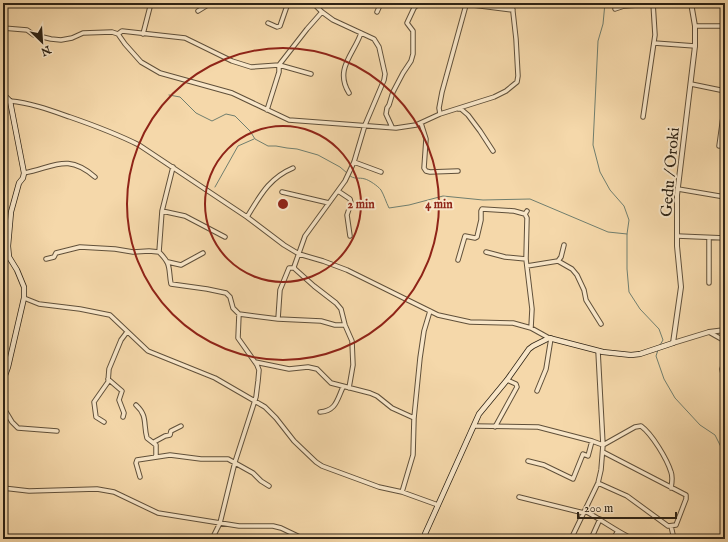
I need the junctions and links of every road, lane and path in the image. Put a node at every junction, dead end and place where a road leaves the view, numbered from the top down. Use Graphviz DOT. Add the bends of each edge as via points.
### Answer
graph roads {
  1 [pos="151,3"];
  2 [pos="211,3"];
  3 [pos="288,3"];
  4 [pos="313,3"];
  5 [pos="380,3"];
  6 [pos="419,3"];
  7 [pos="457,3"];
  8 [pos="512,3"];
  9 [pos="653,3"];
  10 [pos="691,3"];
  11 [pos="466,5"];
  12 [pos="616,8"];
  13 [pos="513,10"];
  14 [pos="198,11"];
  15 [pos="322,12"];
  16 [pos="377,12"];
  17 [pos="268,23"];
  18 [pos="695,26"];
  19 [pos="725,26"];
  20 [pos="3,28"];
  21 [pos="361,33"];
  22 [pos="118,34"];
  23 [pos="143,34"];
  24 [pos="654,43"];
  25 [pos="696,46"];
  26 [pos="279,65"];
  27 [pos="311,74"];
  28 [pos="691,84"];
  29 [pos="725,91"];
  30 [pos="349,93"];
  31 [pos="3,94"];
  32 [pos="10,101"];
  33 [pos="725,102"];
  34 [pos="456,109"];
  35 [pos="267,110"];
  36 [pos="440,114"];
  37 [pos="643,118"];
  38 [pos="421,123"];
  39 [pos="365,126"];
  40 [pos="392,127"];
  41 [pos="719,146"];
  42 [pos="493,151"];
  43 [pos="354,162"];
  44 [pos="173,167"];
  45 [pos="292,168"];
  46 [pos="458,171"];
  47 [pos="381,172"];
  48 [pos="24,173"];
  49 [pos="95,177"];
  50 [pos="678,189"];
  51 [pos="338,191"];
  52 [pos="282,192"];
  53 [pos="725,197"];
  54 [pos="329,203"];
  55 [pos="162,211"];
  56 [pos="247,217"];
  57 [pos="350,236"];
  58 [pos="677,236"];
  59 [pos="225,237"];
  60 [pos="709,238"];
  61 [pos="725,238"];
  62 [pos="564,244"];
  63 [pos="5,251"];
  64 [pos="159,252"];
  65 [pos="486,252"];
  66 [pos="203,253"];
  67 [pos="299,254"];
  68 [pos="46,259"];
  69 [pos="526,259"];
  70 [pos="458,260"];
  71 [pos="558,261"];
  72 [pos="168,262"];
  73 [pos="527,266"];
  74 [pos="294,268"];
  75 [pos="709,283"];
  76 [pos="24,298"];
  77 [pos="430,311"];
  78 [pos="239,314"];
  79 [pos="278,319"];
  80 [pos="601,324"];
  81 [pos="345,325"];
  82 [pos="531,328"];
  83 [pos="725,330"];
  84 [pos="127,332"];
  85 [pos="709,332"];
  86 [pos="550,338"];
  87 [pos="725,341"];
  88 [pos="673,343"];
  89 [pos="598,351"];
  90 [pos="725,359"];
  91 [pos="255,362"];
  92 [pos="108,379"];
  93 [pos="507,380"];
  94 [pos="3,381"];
  95 [pos="725,385"];
  96 [pos="343,387"];
  97 [pos="349,388"];
  98 [pos="537,391"];
  99 [pos="255,401"];
  100 [pos="136,405"];
  101 [pos="3,407"];
  102 [pos="320,412"];
  103 [pos="123,417"];
  104 [pos="414,418"];
  105 [pos="104,422"];
  106 [pos="181,426"];
  107 [pos="474,426"];
  108 [pos="495,427"];
  109 [pos="57,431"];
  110 [pos="592,441"];
  111 [pos="154,442"];
  112 [pos="603,445"];
  113 [pos="603,452"];
  114 [pos="156,456"];
  115 [pos="528,461"];
  116 [pos="235,462"];
  117 [pos="140,477"];
  118 [pos="598,484"];
  119 [pos="269,486"];
  120 [pos="3,488"];
  121 [pos="671,488"];
  122 [pos="402,492"];
  123 [pos="519,497"];
  124 [pos="438,505"];
  125 [pos="584,512"];
  126 [pos="600,519"];
  127 [pos="220,523"];
  128 [pos="671,526"];
  129 [pos="618,531"];
  130 [pos="212,539"];
  131 [pos="304,539"];
  132 [pos="424,539"];
  133 [pos="571,539"];
  134 [pos="591,539"];
  135 [pos="613,539"];
  136 [pos="633,539"];
  137 [pos="674,539"];
  1 -- 23 [label="street"];
  2 -- 14 [label="street"];
  3 -- 17 [label="street" via="280,26"];
  4 -- 15 [label="street"];
  5 -- 16 [label="street"];
  6 -- 40 [label="street" via="408,23 413,31 411,61 397,84 387,108 386,114"];
  7 -- 11 [label="street"];
  8 -- 13 [label="street"];
  9 -- 12 [label="street"];
  9 -- 24 [label="street"];
  10 -- 18 [label="street, Gedu / Oroki"];
  11 -- 13 [label="street"];
  11 -- 36 [label="street" via="442,92"];
  13 -- 34 [label="street" via="518,76 516,82 494,97"];
  15 -- 21 [label="street"];
  15 -- 26 [label="street"];
  18 -- 19 [label="street"];
  18 -- 25 [label="street, Gedu / Oroki"];
  20 -- 22 [label="street" via="27,30 34,35 61,40 87,33 108,31"];
  21 -- 30 [label="street" via="344,70 343,79"];
  21 -- 39 [label="street" via="377,42 384,61 385,74"];
  22 -- 23 [label="street"];
  22 -- 35 [label="street" via="141,62 160,73 232,93"];
  23 -- 26 [label="street" via="189,39 251,67"];
  24 -- 25 [label="street"];
  24 -- 37 [label="street"];
  25 -- 28 [label="street, Gedu / Oroki"];
  26 -- 27 [label="street"];
  26 -- 35 [label="street"];
  28 -- 29 [label="street"];
  28 -- 50 [label="street, Gedu / Oroki"];
  31 -- 32 [label="main road"];
  32 -- 44 [label="street" via="37,105 122,136"];
  32 -- 48 [label="main road"];
  33 -- 41 [label="street"];
  34 -- 36 [label="street"];
  34 -- 42 [label="street" via="461,109 468,115"];
  35 -- 39 [label="street" via="289,120"];
  36 -- 38 [label="street"];
  38 -- 40 [label="street"];
  38 -- 46 [label="street" via="426,139 426,171"];
  39 -- 40 [label="street"];
  39 -- 43 [label="street"];
  43 -- 47 [label="street"];
  43 -- 51 [label="street"];
  44 -- 55 [label="street"];
  44 -- 56 [label="street"];
  45 -- 56 [label="street" via="277,176 268,185"];
  48 -- 49 [label="street" via="63,163 73,164"];
  48 -- 63 [label="main road" via="11,212"];
  50 -- 53 [label="street"];
  50 -- 58 [label="street, Gedu / Oroki"];
  51 -- 54 [label="street"];
  51 -- 57 [label="street" via="350,199 347,215"];
  52 -- 54 [label="street"];
  54 -- 67 [label="street" via="305,236"];
  55 -- 59 [label="street" via="185,216"];
  55 -- 64 [label="street"];
  56 -- 67 [label="street"];
  58 -- 60 [label="street"];
  58 -- 88 [label="street, Gedu / Oroki" via="681,287"];
  60 -- 61 [label="street"];
  60 -- 75 [label="street"];
  62 -- 71 [label="street"];
  63 -- 76 [label="main road" via="20,276"];
  64 -- 68 [label="street" via="80,247 56,253 54,257"];
  64 -- 72 [label="street"];
  65 -- 69 [label="street" via="505,258"];
  66 -- 72 [label="street" via="181,264"];
  67 -- 74 [label="street"];
  67 -- 77 [label="street" via="348,270"];
  69 -- 70 [label="street" via="526,212 482,209 477,237 465,236"];
  69 -- 73 [label="street"];
  71 -- 73 [label="street"];
  71 -- 80 [label="street" via="577,275 586,300"];
  72 -- 78 [label="street" via="171,284 226,293"];
  73 -- 82 [label="street" via="532,303"];
  74 -- 79 [label="street" via="289,268 280,290"];
  74 -- 81 [label="street" via="336,303"];
  76 -- 84 [label="street" via="34,303 110,315"];
  76 -- 94 [label="main road"];
  77 -- 82 [label="street" via="451,319 470,322 513,322"];
  77 -- 104 [label="street" via="422,342"];
  78 -- 79 [label="street"];
  78 -- 91 [label="street" via="238,338"];
  79 -- 81 [label="street"];
  81 -- 97 [label="street" via="353,350"];
  82 -- 86 [label="street"];
  83 -- 85 [label="street"];
  84 -- 92 [label="street" via="120,340"];
  84 -- 99 [label="street" via="148,351 215,378"];
  85 -- 87 [label="street"];
  85 -- 88 [label="street"];
  86 -- 89 [label="main road"];
  86 -- 93 [label="main road" via="529,349"];
  86 -- 98 [label="street" via="546,368"];
  88 -- 89 [label="main road" via="647,352 631,354"];
  89 -- 112 [label="street"];
  90 -- 95 [label="street" via="722,369"];
  91 -- 96 [label="street" via="289,369 313,368 320,371 331,383"];
  91 -- 99 [label="street" via="259,370"];
  92 -- 103 [label="street" via="122,391 119,400"];
  92 -- 105 [label="street" via="93,404 96,417"];
  93 -- 107 [label="main road" via="483,410"];
  93 -- 108 [label="street" via="517,387"];
  96 -- 97 [label="street"];
  96 -- 102 [label="street" via="334,406"];
  97 -- 104 [label="street" via="377,396 392,408"];
  99 -- 116 [label="street"];
  99 -- 122 [label="street" via="274,415 294,441 322,466 379,487"];
  100 -- 111 [label="street" via="144,415 147,438"];
  101 -- 109 [label="street" via="18,428"];
  104 -- 122 [label="street" via="413,455"];
  106 -- 111 [label="street" via="171,431 170,435"];
  107 -- 108 [label="street"];
  107 -- 124 [label="main road"];
  108 -- 110 [label="street" via="538,427"];
  110 -- 112 [label="street"];
  110 -- 115 [label="street" via="588,456 583,454 573,479 544,465"];
  111 -- 114 [label="street"];
  112 -- 113 [label="street"];
  112 -- 121 [label="street" via="635,426 641,426 661,450 668,463 672,477"];
  113 -- 118 [label="street"];
  113 -- 121 [label="street"];
  114 -- 116 [label="street" via="222,458"];
  114 -- 117 [label="street" via="139,459 136,462"];
  116 -- 119 [label="street"];
  116 -- 127 [label="street"];
  118 -- 125 [label="street"];
  118 -- 128 [label="street" via="627,496"];
  120 -- 127 [label="street" via="29,491 97,489 114,492 158,513"];
  121 -- 128 [label="street" via="686,496 676,525"];
  122 -- 124 [label="street"];
  123 -- 125 [label="street"];
  124 -- 132 [label="main road"];
  125 -- 126 [label="street"];
  125 -- 133 [label="street"];
  126 -- 129 [label="street"];
  126 -- 134 [label="street"];
  127 -- 130 [label="street"];
  127 -- 131 [label="street" via="273,526"];
  128 -- 137 [label="street"];
  129 -- 135 [label="street"];
  129 -- 136 [label="street"];
}
